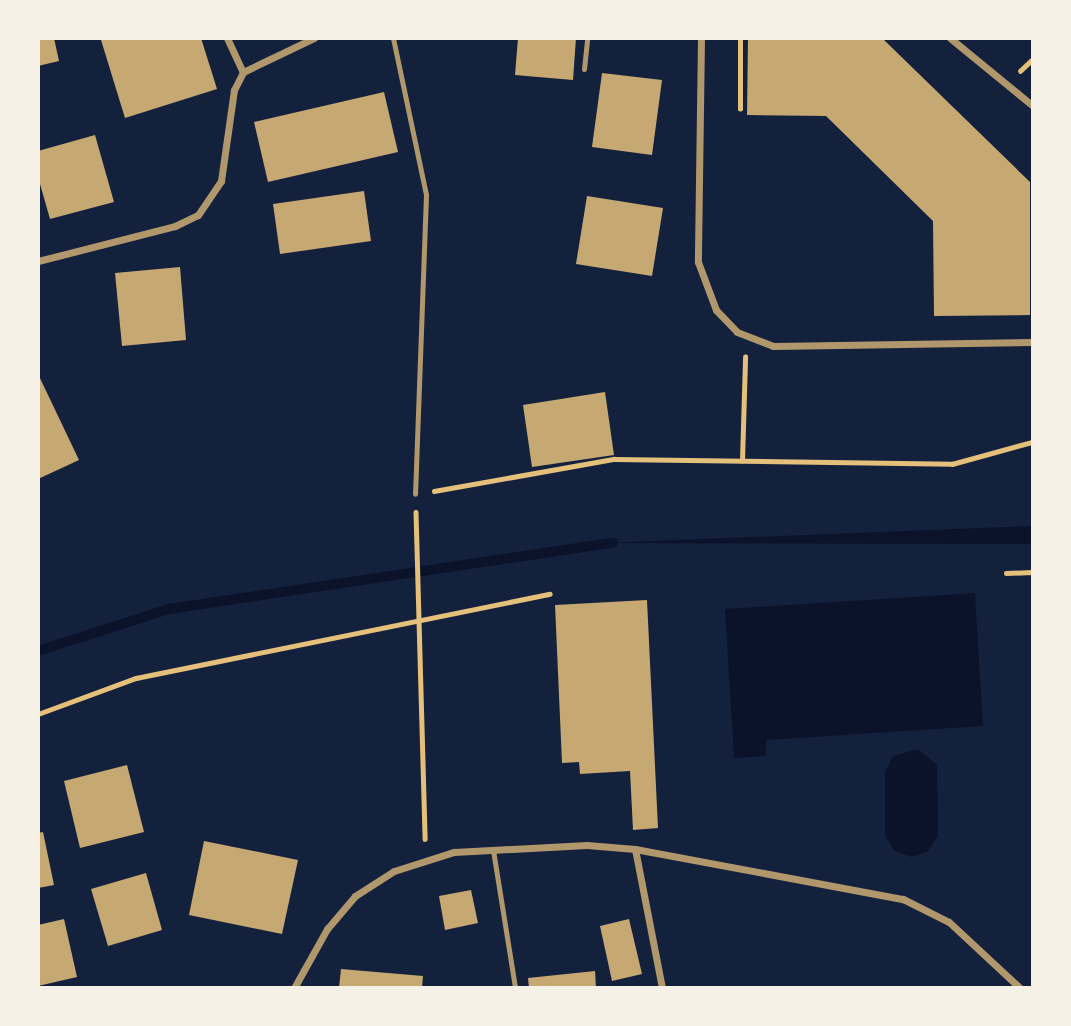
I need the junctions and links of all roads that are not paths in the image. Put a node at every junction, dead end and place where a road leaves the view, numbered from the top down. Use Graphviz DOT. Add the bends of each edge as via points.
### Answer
graph roads {
  1 [pos="227,38"];
  2 [pos="314,38"];
  3 [pos="393,38"];
  4 [pos="587,38"];
  5 [pos="701,38"];
  6 [pos="950,38"];
  7 [pos="304,41"];
  8 [pos="584,69"];
  9 [pos="243,72"];
  10 [pos="1032,105"];
  11 [pos="38,261"];
  12 [pos="1032,342"];
  13 [pos="415,494"];
  14 [pos="635,849"];
  15 [pos="493,850"];
  16 [pos="294,988"];
  17 [pos="515,988"];
  18 [pos="662,988"];
  19 [pos="1020,988"];
  1 -- 9 [label="street"];
  2 -- 7 [label="street"];
  3 -- 13 [label="lane" via="426,195"];
  4 -- 8 [label="lane"];
  5 -- 12 [label="street" via="698,262 716,310 746,335 773,346"];
  6 -- 10 [label="street"];
  7 -- 9 [label="street"];
  9 -- 11 [label="street" via="234,90 221,181 198,215 175,226"];
  14 -- 15 [label="street" via="587,845"];
  14 -- 18 [label="street"];
  14 -- 19 [label="street" via="903,899 949,922"];
  15 -- 16 [label="street" via="425,859 355,896 327,929"];
  15 -- 17 [label="lane"];
}
